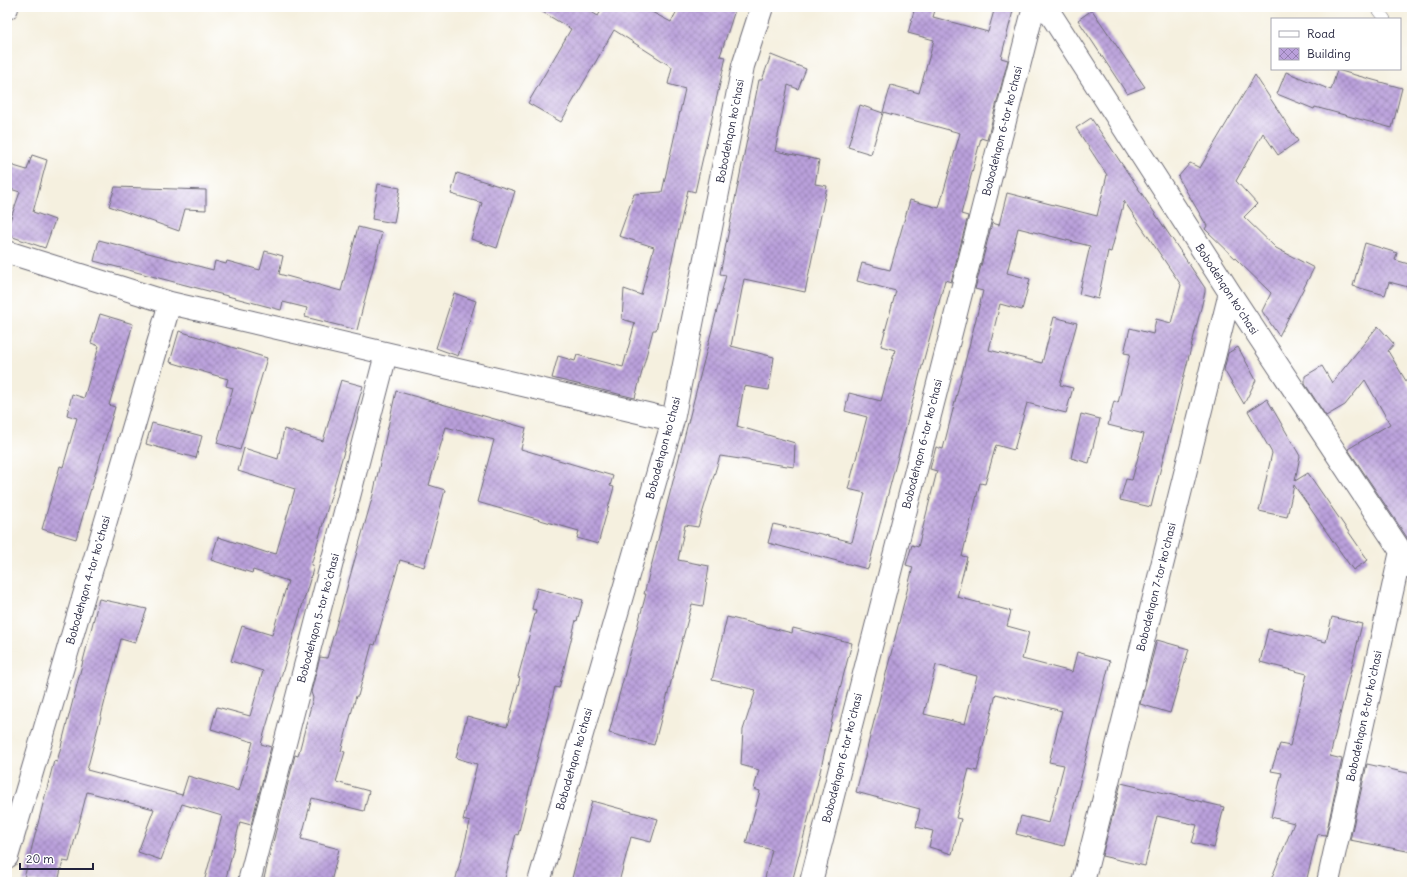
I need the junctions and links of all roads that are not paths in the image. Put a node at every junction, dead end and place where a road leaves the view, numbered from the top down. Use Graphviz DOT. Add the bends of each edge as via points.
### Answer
graph roads {
  1 [pos="762,7"];
  2 [pos="1034,7"];
  3 [pos="1046,7"];
  4 [pos="1376,7"];
  5 [pos="1385,18"];
  6 [pos="7,252"];
  7 [pos="1230,293"];
  8 [pos="170,302"];
  9 [pos="386,354"];
  10 [pos="673,420"];
  11 [pos="1408,554"];
  12 [pos="7,857"];
  13 [pos="249,882"];
  14 [pos="538,882"];
  15 [pos="811,882"];
  16 [pos="1083,882"];
  17 [pos="1328,882"];
  1 -- 10 [label="street, Bobodehqon koʼchasi" via="743,66"];
  2 -- 15 [label="street, Bobodehqon 6-tor koʼchasi"];
  3 -- 7 [label="street, Bobodehqon koʼchasi"];
  4 -- 5 [label="lane"];
  6 -- 8 [label="street"];
  7 -- 11 [label="street, Bobodehqon koʼchasi"];
  7 -- 16 [label="street, Bobodehqon 7-tor koʼchasi"];
  8 -- 9 [label="street"];
  8 -- 12 [label="street, Bobodehqon 4-tor koʼchasi"];
  9 -- 10 [label="street"];
  9 -- 13 [label="street, Bobodehqon 5-tor koʼchasi"];
  10 -- 14 [label="street, Bobodehqon koʼchasi"];
  11 -- 17 [label="street, Bobodehqon 8-tor koʼchasi"];
}
